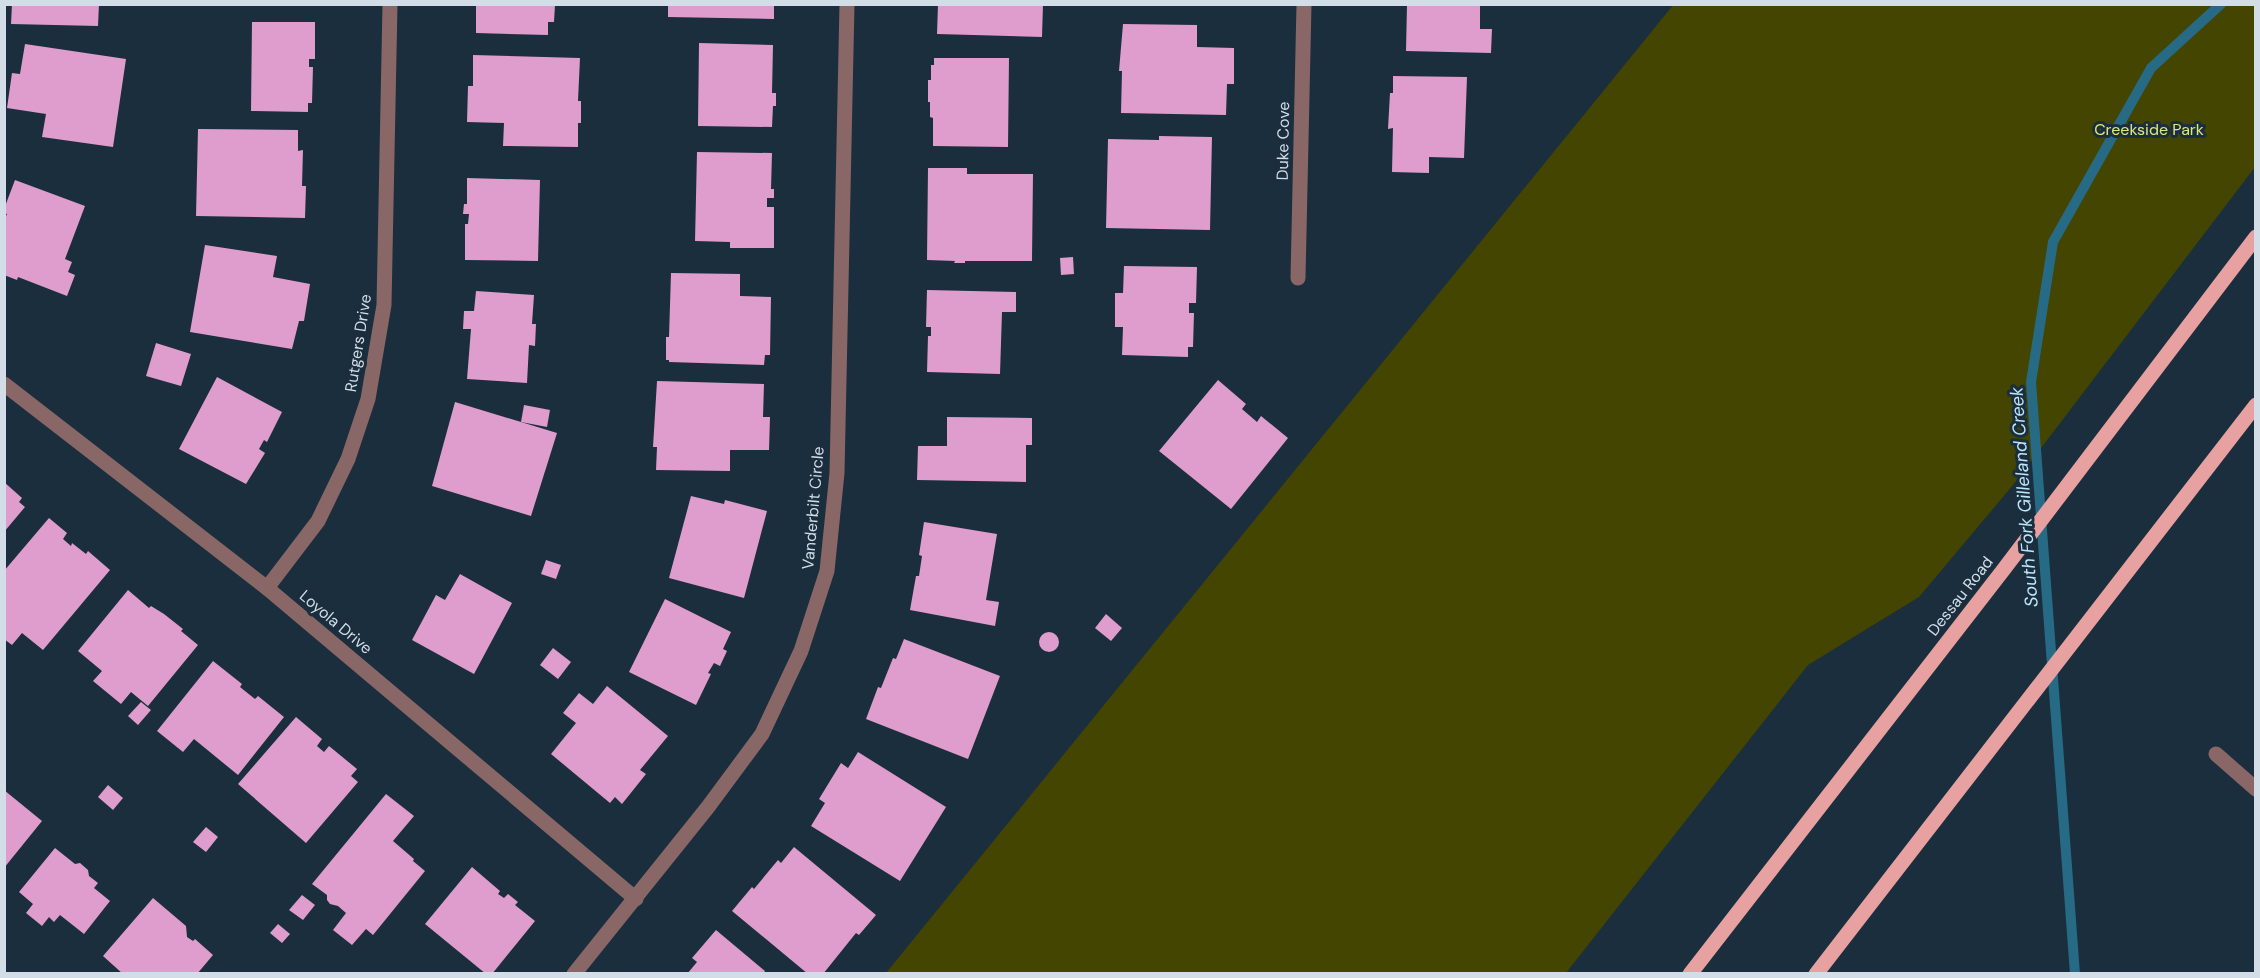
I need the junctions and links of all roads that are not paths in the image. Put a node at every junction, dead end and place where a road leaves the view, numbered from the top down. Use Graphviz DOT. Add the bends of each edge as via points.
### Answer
graph roads {
  1 [pos="390,4"];
  2 [pos="847,4"];
  3 [pos="1304,4"];
  4 [pos="2255,240"];
  5 [pos="1298,278"];
  6 [pos="4,384"];
  7 [pos="2256,405"];
  8 [pos="267,588"];
  9 [pos="2216,754"];
  10 [pos="2256,789"];
  11 [pos="636,899"];
  12 [pos="574,974"];
  13 [pos="1690,974"];
  14 [pos="1816,974"];
  1 -- 8 [label="street, Rutgers Drive" via="384,305 368,399 348,459 318,521"];
  2 -- 11 [label="street, Vanderbilt Circle" via="837,472 827,571 801,651 762,734"];
  3 -- 5 [label="street, Duke Cove"];
  4 -- 13 [label="main road, Dessau Road"];
  6 -- 8 [label="street, Loyola Drive"];
  7 -- 14 [label="main road"];
  8 -- 11 [label="street, Loyola Drive"];
  9 -- 10 [label="street"];
  11 -- 12 [label="street, Vanderbilt Circle"];
}
